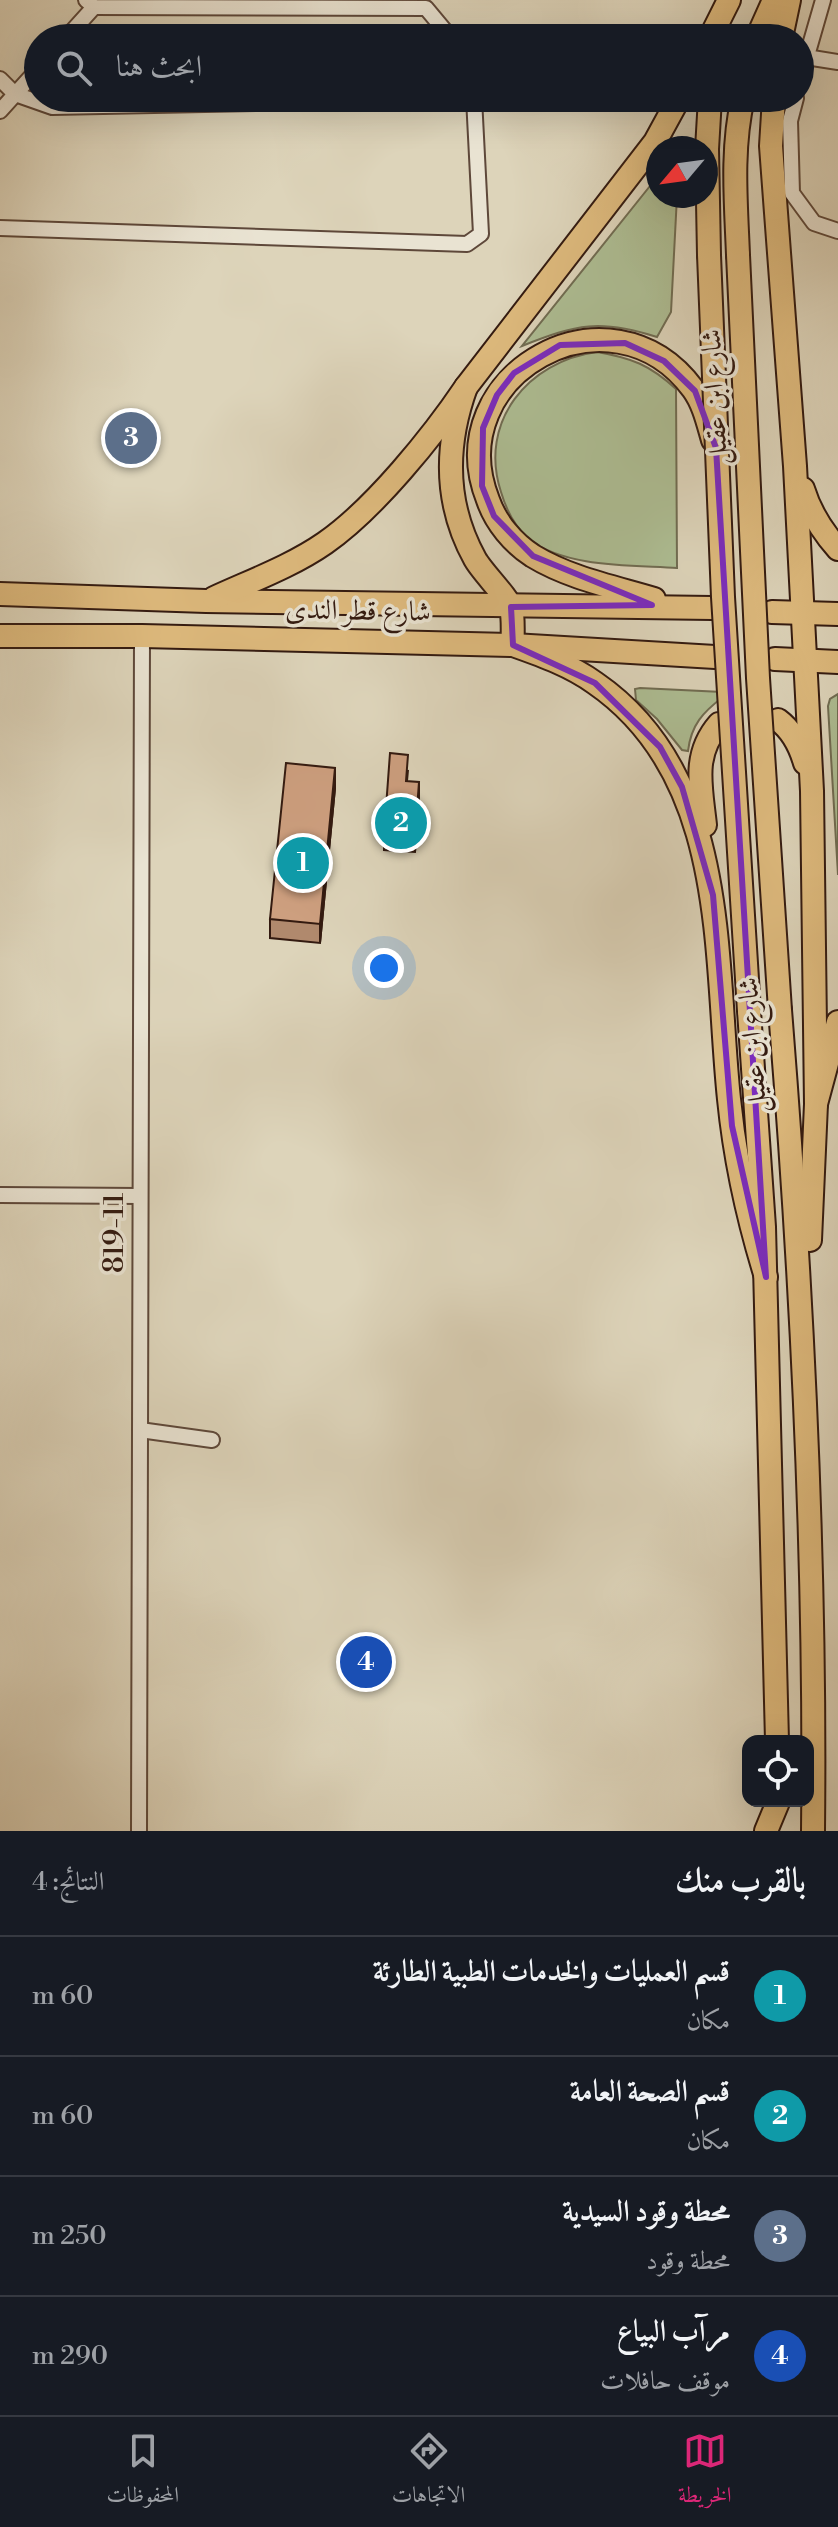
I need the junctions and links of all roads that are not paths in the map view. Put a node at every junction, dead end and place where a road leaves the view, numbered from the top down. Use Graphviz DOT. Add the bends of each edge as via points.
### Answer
graph roads {
  1 [pos="729,0"];
  2 [pos="737,0"];
  3 [pos="774,0"];
  4 [pos="789,0"];
  5 [pos="823,0"];
  6 [pos="90,4"];
  7 [pos="427,4"];
  8 [pos="76,24"];
  9 [pos="441,24"];
  10 [pos="717,24"];
  11 [pos="729,24"];
  12 [pos="763,24"];
  13 [pos="784,24"];
  14 [pos="814,30"];
  15 [pos="814,58"];
  16 [pos="838,62"];
  17 [pos="0,79"];
  18 [pos="24,84"];
  19 [pos="15,94"];
  20 [pos="24,97"];
  21 [pos="0,111"];
  22 [pos="475,112"];
  23 [pos="671,112"];
  24 [pos="709,112"];
  25 [pos="739,112"];
  26 [pos="774,112"];
  27 [pos="792,112"];
  28 [pos="0,228"];
  29 [pos="838,231"];
  30 [pos="466,387"];
  31 [pos="716,448"];
  32 [pos="795,466"];
  33 [pos="838,549"];
  34 [pos="0,594"];
  35 [pos="206,601"];
  36 [pos="678,606"];
  37 [pos="511,607"];
  38 [pos="712,608"];
  39 [pos="772,612"];
  40 [pos="803,613"];
  41 [pos="838,614"];
  42 [pos="142,636"];
  43 [pos="3,639"];
  44 [pos="513,645"];
  45 [pos="715,657"];
  46 [pos="775,659"];
  47 [pos="805,661"];
  48 [pos="838,662"];
  49 [pos="778,720"];
  50 [pos="719,724"];
  51 [pos="812,791"];
  52 [pos="713,895"];
  53 [pos="838,1022"];
  54 [pos="816,1104"];
  55 [pos="0,1195"];
  56 [pos="140,1196"];
  57 [pos="766,1277"];
  58 [pos="803,1373"];
  59 [pos="140,1430"];
  60 [pos="212,1440"];
  61 [pos="777,1735"];
  62 [pos="814,1760"];
  63 [pos="776,1807"];
  64 [pos="778,1807"];
  65 [pos="813,1807"];
  66 [pos="139,1831"];
  67 [pos="766,1831"];
  68 [pos="777,1831"];
  69 [pos="813,1831"];
  70 [pos="823,1831"];
  1 -- 10 [label="main road"];
  2 -- 11 [label="main road"];
  3 -- 12 [label="main road"];
  4 -- 13 [label="main road"];
  5 -- 14 [label="street"];
  6 -- 7 [label="street"];
  6 -- 8 [label="street"];
  7 -- 9 [label="street"];
  15 -- 16 [label="street"];
  17 -- 19 [label="street"];
  18 -- 19 [label="street"];
  19 -- 20 [label="street"];
  19 -- 21 [label="street"];
  22 -- 28 [label="street" via="481,234 467,244"];
  23 -- 30 [label="main road" via="655,142"];
  24 -- 31 [label="main road, شارع ابن عقيل, bridge"];
  25 -- 58 [label="main road, شارع ابن عقيل, bridge" via="735,174 758,678 797,1218"];
  26 -- 32 [label="main road" via="772,160"];
  27 -- 29 [label="street" via="792,193 814,223"];
  30 -- 35 [label="main road" via="372,501 326,543"];
  30 -- 37 [label="main road" via="450,445 454,504 476,561"];
  31 -- 36 [label="main road" via="695,391 682,376 644,349 591,339 560,345 514,373 497,395 483,428 482,486 494,516 512,539 533,556 580,576"];
  31 -- 57 [label="main road, شارع ابن عقيل, bridge"];
  32 -- 33 [label="main road" via="809,508"];
  32 -- 40 [label="main road"];
  34 -- 35 [label="main road, شارع قطر الندى"];
  35 -- 37 [label="main road, شارع قطر الندى"];
  36 -- 37 [label="main road, شارع قطر الندى"];
  36 -- 38 [label="main road, شارع قطر الندى"];
  37 -- 44 [label="main road"];
  39 -- 40 [label="main road"];
  40 -- 41 [label="main road"];
  40 -- 47 [label="main road"];
  42 -- 43 [label="main road, شارع قطر الندى"];
  42 -- 44 [label="main road, شارع قطر الندى"];
  42 -- 56 [label="street, 819-11"];
  44 -- 45 [label="main road, شارع قطر الندى"];
  44 -- 52 [label="main road" via="556,660 595,683 660,747 698,830"];
  46 -- 47 [label="main road"];
  47 -- 48 [label="main road"];
  47 -- 51 [label="main road"];
  49 -- 51 [label="main road" via="800,745"];
  50 -- 52 [label="main road" via="707,738 700,774"];
  51 -- 54 [label="main road"];
  52 -- 57 [label="main road" via="732,1126 745,1202"];
  53 -- 54 [label="main road"];
  54 -- 58 [label="main road"];
  55 -- 56 [label="street"];
  56 -- 59 [label="street, 819-11"];
  57 -- 61 [label="main road, شارع ابن عقيل"];
  58 -- 62 [label="main road, شارع ابن عقيل"];
  59 -- 60 [label="street"];
  59 -- 66 [label="street, 819-11"];
  62 -- 70 [label="main road"];
  63 -- 67 [label="main road"];
  64 -- 68 [label="main road"];
  65 -- 69 [label="main road, شارع ابن عقيل"];
}
